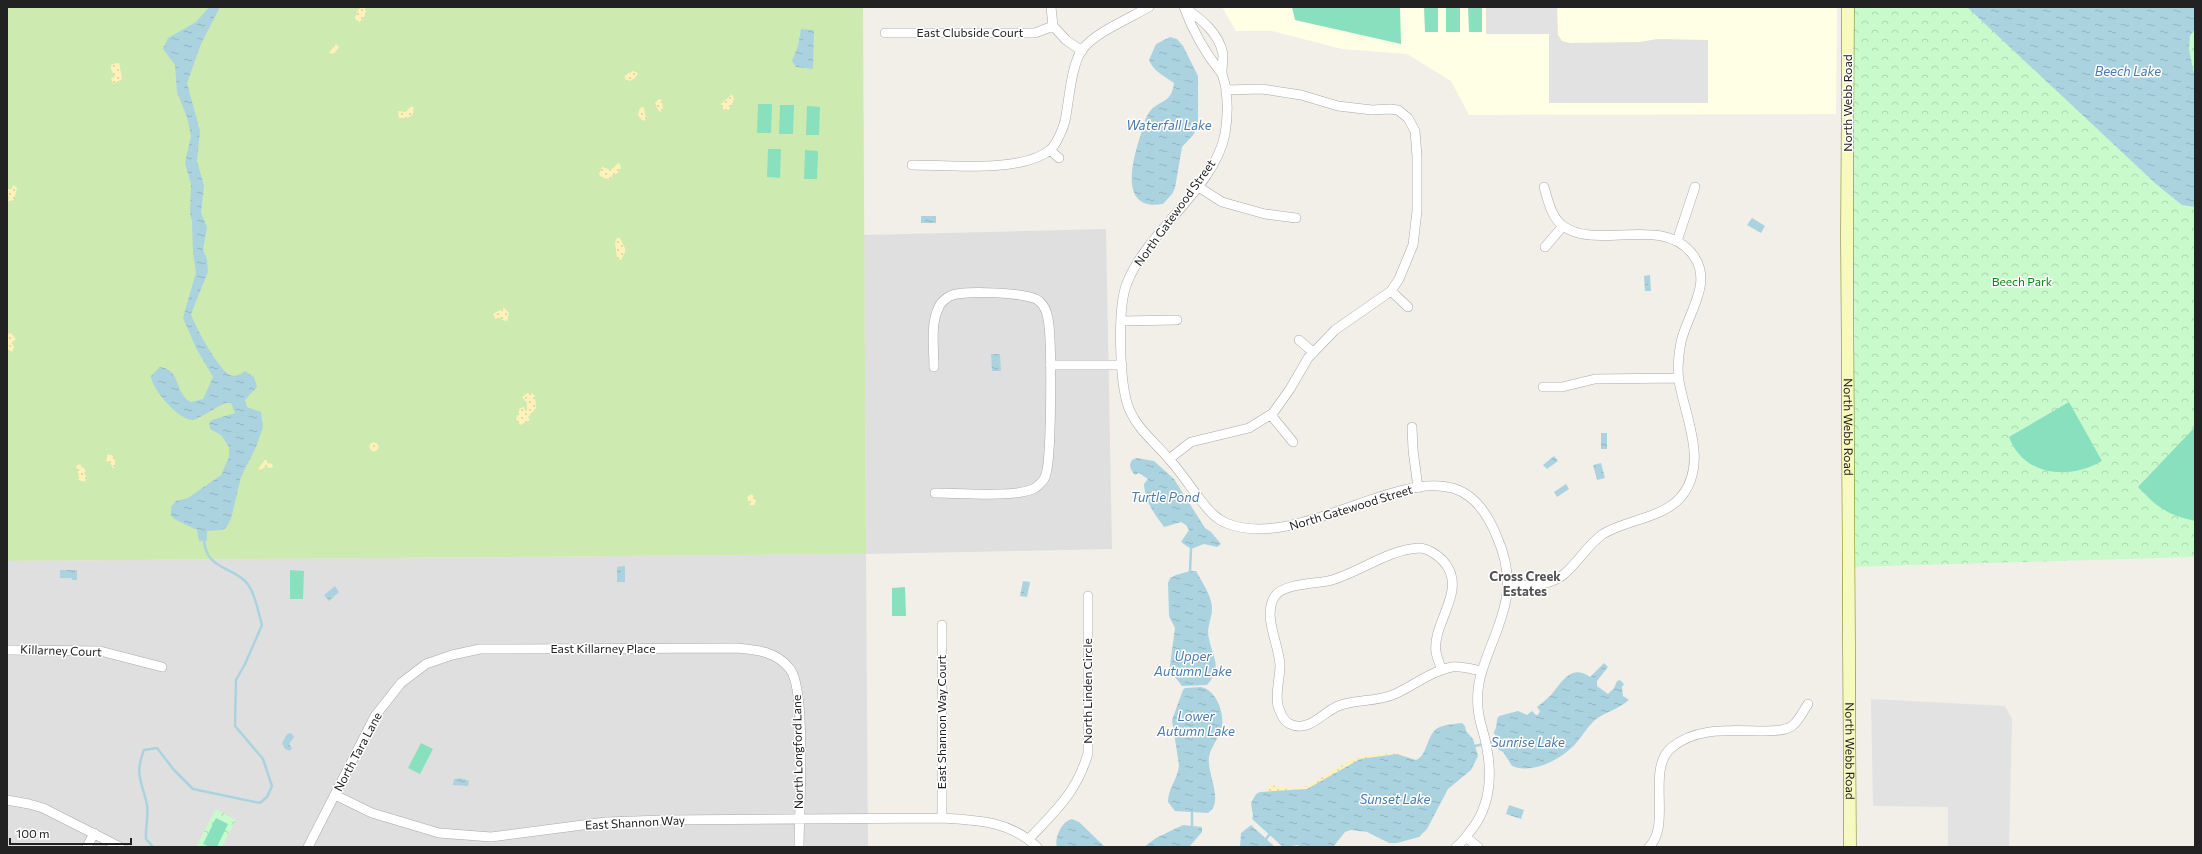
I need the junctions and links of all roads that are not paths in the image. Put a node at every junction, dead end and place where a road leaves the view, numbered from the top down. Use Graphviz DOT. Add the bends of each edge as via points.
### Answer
graph roads {
  1 [pos="1051,7"];
  2 [pos="1148,7"];
  3 [pos="1185,7"];
  4 [pos="1848,7"];
  5 [pos="1053,26"];
  6 [pos="885,33"];
  7 [pos="1082,51"];
  8 [pos="1222,74"];
  9 [pos="1226,90"];
  10 [pos="1050,150"];
  11 [pos="1059,158"];
  12 [pos="912,165"];
  13 [pos="1197,186"];
  14 [pos="1544,187"];
  15 [pos="1695,187"];
  16 [pos="1296,218"];
  17 [pos="1563,226"];
  18 [pos="1676,241"];
  19 [pos="1545,247"];
  20 [pos="1391,291"];
  21 [pos="1408,307"];
  22 [pos="1176,320"];
  23 [pos="1122,321"];
  24 [pos="1299,340"];
  25 [pos="1313,352"];
  26 [pos="1122,364"];
  27 [pos="1050,365"];
  28 [pos="934,367"];
  29 [pos="1678,378"];
  30 [pos="1543,387"];
  31 [pos="1271,415"];
  32 [pos="1412,427"];
  33 [pos="1293,442"];
  34 [pos="1170,459"];
  35 [pos="1418,488"];
  36 [pos="935,492"];
  37 [pos="1508,586"];
  38 [pos="1088,596"];
  39 [pos="942,625"];
  40 [pos="7,650"];
  41 [pos="783,662"];
  42 [pos="162,667"];
  43 [pos="422,667"];
  44 [pos="1442,670"];
  45 [pos="1480,671"];
  46 [pos="1808,704"];
  47 [pos="335,795"];
  48 [pos="7,800"];
  49 [pos="942,818"];
  50 [pos="799,820"];
  51 [pos="94,833"];
  52 [pos="1466,837"];
  53 [pos="1029,839"];
  54 [pos="1653,846"];
  55 [pos="87,847"];
  56 [pos="120,847"];
  57 [pos="308,847"];
  58 [pos="799,847"];
  59 [pos="1037,847"];
  60 [pos="1456,847"];
  61 [pos="1478,847"];
  62 [pos="1850,847"];
  1 -- 5 [label="street"];
  2 -- 7 [label="street" via="1105,31"];
  3 -- 8 [label="street, North Gatewood Street" via="1190,23"];
  3 -- 8 [label="street, North Gatewood Street" via="1198,16 1220,43 1223,57"];
  4 -- 62 [label="main road, North Webb Road"];
  5 -- 6 [label="street, East Clubside Court" via="1035,33"];
  5 -- 7 [label="street" via="1066,40"];
  7 -- 10 [label="street" via="1070,85 1064,122"];
  8 -- 9 [label="street, North Gatewood Street"];
  9 -- 13 [label="street, North Gatewood Street" via="1225,135 1212,166"];
  9 -- 20 [label="street" via="1262,89 1301,95 1338,106 1394,109 1408,118 1416,131 1417,211 1413,245"];
  10 -- 11 [label="street"];
  10 -- 12 [label="street" via="1032,160 1012,165"];
  13 -- 16 [label="street" via="1222,202 1265,214"];
  13 -- 23 [label="street, North Gatewood Street" via="1139,259 1125,286"];
  14 -- 17 [label="street" via="1550,208"];
  15 -- 18 [label="street"];
  17 -- 18 [label="street" via="1580,234 1656,235"];
  17 -- 19 [label="street"];
  18 -- 29 [label="street" via="1684,244 1694,256 1700,270 1700,291 1681,342"];
  20 -- 21 [label="street"];
  20 -- 25 [label="street" via="1335,330"];
  22 -- 23 [label="street"];
  23 -- 26 [label="street, North Gatewood Street"];
  24 -- 25 [label="street"];
  25 -- 31 [label="street"];
  26 -- 27 [label="street"];
  26 -- 34 [label="street, North Gatewood Street" via="1123,385 1130,411 1142,432"];
  27 -- 28 [label="street" via="1048,320 1038,300 1023,294 974,293 950,296 939,306 934,323"];
  27 -- 36 [label="street" via="1049,456 1046,477 1035,488 1012,493"];
  29 -- 30 [label="street" via="1595,379 1562,387"];
  29 -- 37 [label="street" via="1695,447 1692,475 1680,497 1658,512 1603,534 1563,576 1544,584"];
  31 -- 33 [label="street"];
  31 -- 34 [label="street" via="1249,428 1191,442"];
  32 -- 35 [label="street"];
  34 -- 35 [label="street, North Gatewood Street" via="1212,514 1224,523 1247,529 1273,530 1304,524 1374,498"];
  35 -- 37 [label="street, North Gatewood Street" via="1449,486 1468,495 1482,508 1501,546 1507,565"];
  37 -- 45 [label="street, North Gatewood Street" via="1503,615"];
  38 -- 53 [label="street, North Linden Circle" via="1088,753 1082,772 1070,794"];
  39 -- 49 [label="street, East Shannon Way Court"];
  40 -- 42 [label="street, Killarney Court" via="100,651"];
  41 -- 43 [label="street, East Killarney Place" via="764,651 736,648 480,649 452,655"];
  41 -- 50 [label="street, North Longford Lane" via="792,670 797,684 800,708"];
  43 -- 47 [label="street, North Tara Lane" via="401,683 375,716"];
  44 -- 44 [label="street" via="1393,695 1338,706 1303,726 1290,724 1284,719 1278,706 1280,664 1271,619 1271,606 1275,596 1284,589 1332,580 1396,552 1421,548 1438,556 1448,567 1453,580 1449,603 1438,633 1436,652"];
  44 -- 45 [label="street" via="1453,667"];
  45 -- 52 [label="street, North Gatewood Street" via="1478,697 1480,722 1490,765 1489,791 1477,823"];
  46 -- 54 [label="street" via="1791,727 1779,731 1710,731 1689,736 1671,748 1664,756 1661,768 1658,827"];
  47 -- 50 [label="street, East Shannon Way" via="372,813 439,833 491,836 606,822"];
  47 -- 57 [label="street, North Tara Lane"];
  48 -- 51 [label="street" via="43,808"];
  49 -- 50 [label="street, East Shannon Way"];
  49 -- 53 [label="street, East Shannon Way" via="982,820 1004,826"];
  50 -- 58 [label="street, North Longford Lane"];
  51 -- 55 [label="street"];
  51 -- 56 [label="street"];
  52 -- 60 [label="street, North Gatewood Street"];
  52 -- 61 [label="street"];
  53 -- 59 [label="street, East Shannon Way"];
}
